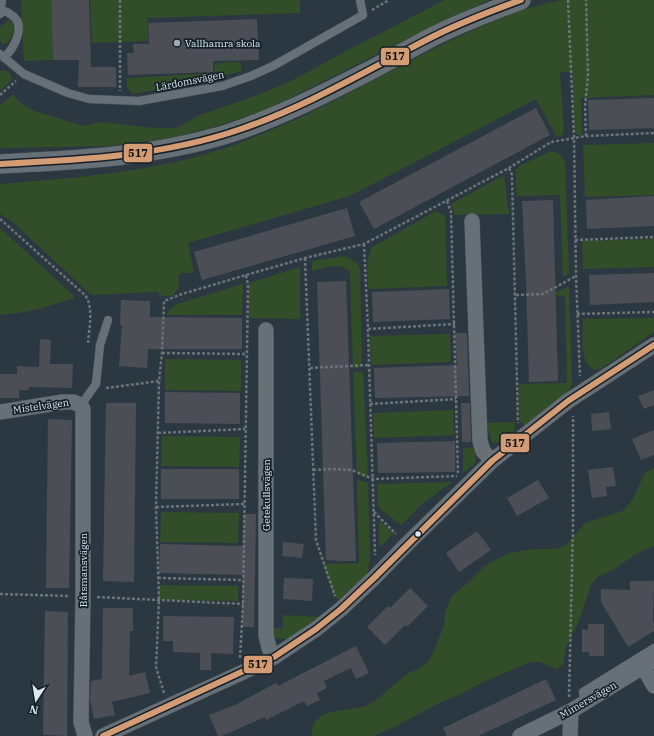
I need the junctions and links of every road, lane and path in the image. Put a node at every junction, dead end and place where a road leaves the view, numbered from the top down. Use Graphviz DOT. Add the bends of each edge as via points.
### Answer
graph roads {
  1 [pos="2,0"];
  2 [pos="120,0"];
  3 [pos="360,0"];
  4 [pos="389,0"];
  5 [pos="521,0"];
  6 [pos="568,0"];
  7 [pos="586,0"];
  8 [pos="1,12"];
  9 [pos="363,15"];
  10 [pos="2,56"];
  11 [pos="24,74"];
  12 [pos="0,95"];
  13 [pos="120,101"];
  14 [pos="654,133"];
  15 [pos="586,136"];
  16 [pos="574,138"];
  17 [pos="0,164"];
  18 [pos="509,168"];
  19 [pos="447,201"];
  20 [pos="0,219"];
  21 [pos="472,221"];
  22 [pos="654,237"];
  23 [pos="575,240"];
  24 [pos="364,244"];
  25 [pos="305,258"];
  26 [pos="246,275"];
  27 [pos="576,276"];
  28 [pos="516,294"];
  29 [pos="654,312"];
  30 [pos="577,314"];
  31 [pos="108,320"];
  32 [pos="455,324"];
  33 [pos="368,329"];
  34 [pos="266,330"];
  35 [pos="88,344"];
  36 [pos="654,345"];
  37 [pos="162,353"];
  38 [pos="247,354"];
  39 [pos="369,365"];
  40 [pos="310,368"];
  41 [pos="159,381"];
  42 [pos="588,388"];
  43 [pos="92,390"];
  44 [pos="456,399"];
  45 [pos="370,404"];
  46 [pos="81,405"];
  47 [pos="573,411"];
  48 [pos="0,412"];
  49 [pos="245,429"];
  50 [pos="521,429"];
  51 [pos="158,433"];
  52 [pos="492,462"];
  53 [pos="313,470"];
  54 [pos="458,476"];
  55 [pos="373,479"];
  56 [pos="461,479"];
  57 [pos="244,504"];
  58 [pos="156,507"];
  59 [pos="374,512"];
  60 [pos="396,534"];
  61 [pos="375,559"];
  62 [pos="158,578"];
  63 [pos="242,580"];
  64 [pos="0,594"];
  65 [pos="83,596"];
  66 [pos="338,602"];
  67 [pos="243,604"];
  68 [pos="654,648"];
  69 [pos="274,657"];
  70 [pos="648,664"];
  71 [pos="240,665"];
  72 [pos="654,686"];
  73 [pos="585,702"];
  74 [pos="571,711"];
  75 [pos="85,736"];
  76 [pos="103,736"];
  77 [pos="520,736"];
  78 [pos="570,736"];
  1 -- 8 [label="lane"];
  2 -- 13 [label="path"];
  3 -- 9 [label="lane"];
  4 -- 9 [label="path"];
  5 -- 17 [label="street" via="432,37 306,102 225,134 187,145 132,155"];
  6 -- 16 [label="path"];
  7 -- 15 [label="path"];
  8 -- 10 [label="lane" via="11,14 18,29 17,38 10,51"];
  9 -- 13 [label="lane, Lärdomsvägen" via="251,76 222,86 139,101"];
  10 -- 11 [label="lane, Lärdomsvägen"];
  11 -- 12 [label="path"];
  11 -- 13 [label="lane, Lärdomsvägen" via="89,99"];
  14 -- 15 [label="path"];
  15 -- 16 [label="path"];
  16 -- 23 [label="path"];
  18 -- 28 [label="path" via="512,175"];
  19 -- 32 [label="path" via="451,212"];
  20 -- 35 [label="path" via="85,295 90,307"];
  21 -- 52 [label="street" via="480,441 483,451"];
  22 -- 23 [label="path"];
  23 -- 27 [label="path"];
  24 -- 33 [label="path"];
  25 -- 40 [label="path"];
  26 -- 38 [label="path"];
  27 -- 28 [label="path" via="543,294"];
  27 -- 30 [label="path"];
  28 -- 50 [label="path" via="518,422"];
  29 -- 30 [label="path"];
  30 -- 42 [label="path" via="579,376"];
  31 -- 43 [label="lane" via="100,344 96,384"];
  32 -- 33 [label="path"];
  32 -- 44 [label="path"];
  33 -- 39 [label="path"];
  34 -- 69 [label="street, Getekullsvägen" via="266,635 268,648"];
  36 -- 42 [label="street"];
  37 -- 38 [label="path"];
  38 -- 49 [label="path"];
  39 -- 40 [label="path"];
  39 -- 45 [label="path"];
  40 -- 53 [label="path"];
  41 -- 43 [label="path"];
  42 -- 52 [label="street"];
  43 -- 46 [label="lane"];
  44 -- 45 [label="path"];
  44 -- 54 [label="path"];
  45 -- 55 [label="path"];
  46 -- 48 [label="street, Mistelvägen" via="63,402"];
  46 -- 65 [label="street, Båtsmansvägen" via="84,409"];
  47 -- 74 [label="path" via="569,693"];
  49 -- 51 [label="path"];
  49 -- 57 [label="path"];
  52 -- 69 [label="street" via="341,610"];
  53 -- 55 [label="path" via="352,470"];
  53 -- 66 [label="path" via="316,540"];
  54 -- 55 [label="path"];
  54 -- 56 [label="path"];
  55 -- 59 [label="path"];
  57 -- 58 [label="path"];
  57 -- 63 [label="path"];
  59 -- 60 [label="path"];
  59 -- 61 [label="path"];
  62 -- 63 [label="path"];
  63 -- 67 [label="path"];
  64 -- 65 [label="path"];
  65 -- 67 [label="path"];
  65 -- 75 [label="street, Båtsmansvägen" via="81,722"];
  67 -- 71 [label="path"];
  68 -- 73 [label="lane" via="583,692"];
  69 -- 76 [label="street"];
  70 -- 72 [label="street"];
  70 -- 73 [label="street, Mimersvägen"];
  73 -- 74 [label="street, Mimersvägen"];
  74 -- 77 [label="street, Mimersvägen"];
  74 -- 78 [label="street"];
}
